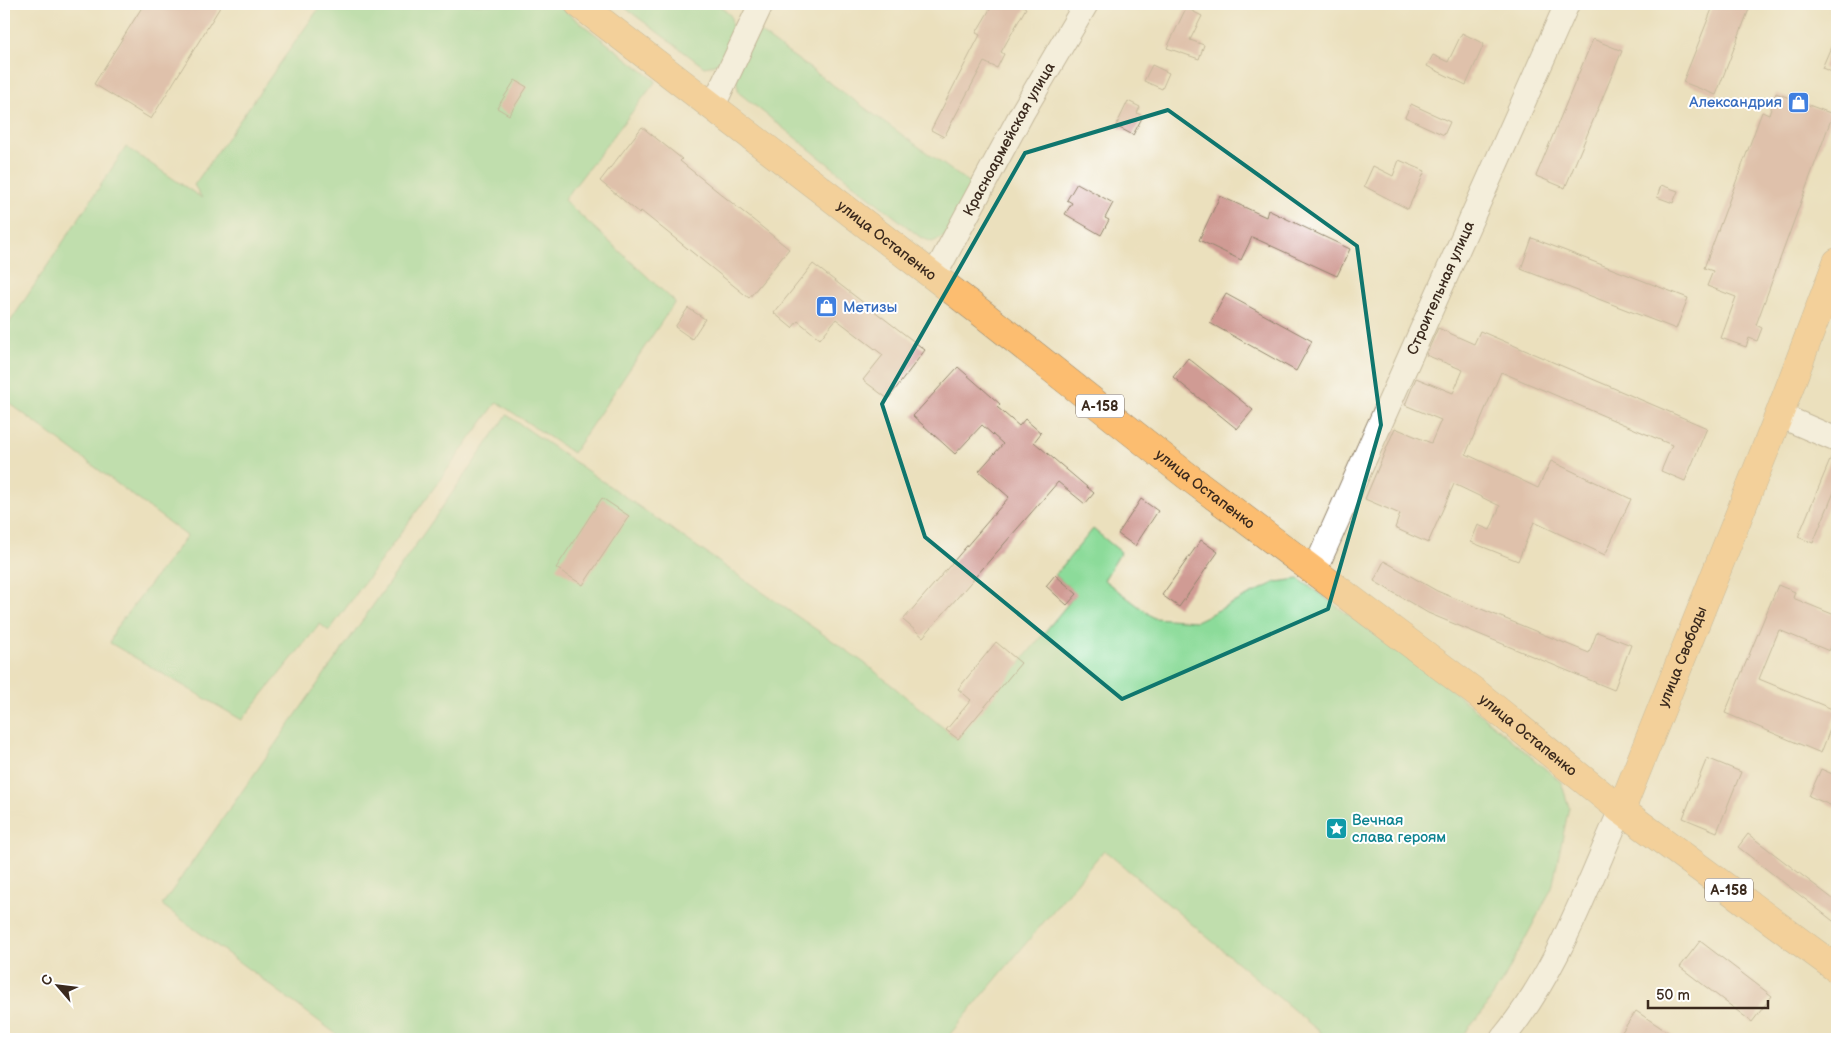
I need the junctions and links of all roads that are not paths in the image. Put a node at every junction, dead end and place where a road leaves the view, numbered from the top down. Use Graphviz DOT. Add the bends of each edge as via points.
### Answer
graph roads {
  1 [pos="579,4"];
  2 [pos="761,4"];
  3 [pos="1086,4"];
  4 [pos="1566,4"];
  5 [pos="713,106"];
  6 [pos="1837,262"];
  7 [pos="934,276"];
  8 [pos="1779,415"];
  9 [pos="1837,440"];
  10 [pos="1314,572"];
  11 [pos="1621,810"];
  12 [pos="1837,969"];
  13 [pos="1502,1039"];
  1 -- 5 [label="main road, улица Остапенко / А-158"];
  2 -- 5 [label="street"];
  3 -- 7 [label="street, Красноармейская улица" via="1022,113"];
  4 -- 10 [label="street, Строительная улица"];
  5 -- 7 [label="main road, улица Остапенко / А-158"];
  6 -- 8 [label="main road, улица Свободы"];
  7 -- 10 [label="main road, улица Остапенко / А-158"];
  8 -- 9 [label="street"];
  8 -- 11 [label="main road, улица Свободы"];
  10 -- 11 [label="main road, улица Остапенко / А-158" via="1475,692"];
  11 -- 12 [label="main road, улица Остапенко / А-158"];
  11 -- 13 [label="street, улица Свободы" via="1549,969 1521,1016"];
}
